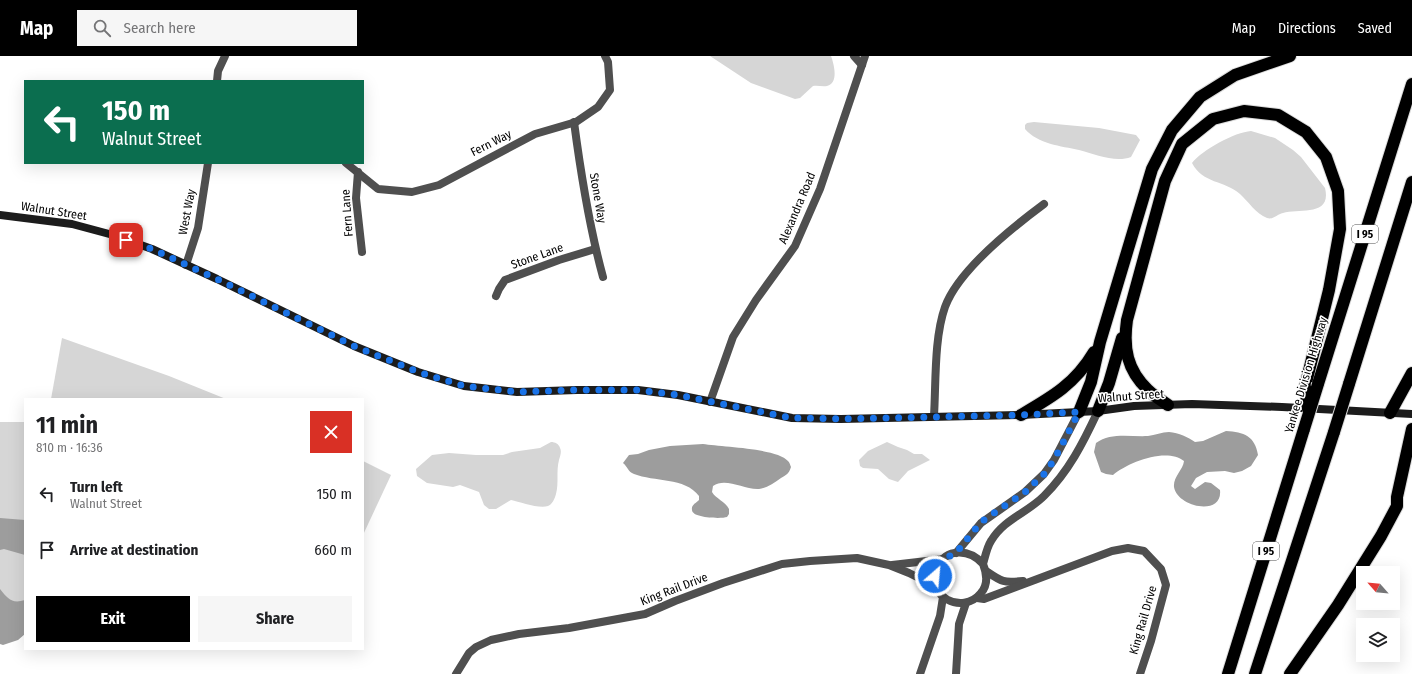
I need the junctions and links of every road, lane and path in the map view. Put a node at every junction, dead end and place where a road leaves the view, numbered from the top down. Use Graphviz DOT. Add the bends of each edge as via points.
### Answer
graph roads {
  1 [pos="225,56"];
  2 [pos="605,56"];
  3 [pos="854,56"];
  4 [pos="865,56"];
  5 [pos="1290,56"];
  6 [pos="862,64"];
  7 [pos="217,80"];
  8 [pos="1412,84"];
  9 [pos="574,122"];
  10 [pos="208,164"];
  11 [pos="347,164"];
  12 [pos="358,172"];
  13 [pos="1412,182"];
  14 [pos="1044,204"];
  15 [pos="0,215"];
  16 [pos="596,250"];
  17 [pos="362,252"];
  18 [pos="186,265"];
  19 [pos="603,277"];
  20 [pos="496,296"];
  21 [pos="1128,320"];
  22 [pos="1100,342"];
  23 [pos="1412,373"];
  24 [pos="710,402"];
  25 [pos="1168,405"];
  26 [pos="1098,411"];
  27 [pos="1079,412"];
  28 [pos="1390,413"];
  29 [pos="1412,414"];
  30 [pos="1021,415"];
  31 [pos="1308,415"];
  32 [pos="934,416"];
  33 [pos="1412,429"];
  34 [pos="956,553"];
  35 [pos="944,559"];
  36 [pos="889,566"];
  37 [pos="984,568"];
  38 [pos="1034,580"];
  39 [pos="937,587"];
  40 [pos="943,597"];
  41 [pos="977,598"];
  42 [pos="966,603"];
  43 [pos="456,674"];
  44 [pos="920,674"];
  45 [pos="956,674"];
  46 [pos="1140,674"];
  47 [pos="1228,674"];
  48 [pos="1255,674"];
  49 [pos="1290,674"];
  1 -- 7 [label="street"];
  2 -- 9 [label="street, Fern Way" via="608,62 610,90 598,107"];
  3 -- 6 [label="street"];
  4 -- 6 [label="street, Alexandra Road"];
  5 -- 22 [label="highway" via="1235,74 1200,97 1172,130 1152,169"];
  6 -- 24 [label="street, Alexandra Road" via="820,189 795,246 733,337"];
  8 -- 31 [label="highway, Yankee Division Highway / I 95, bridge"];
  9 -- 12 [label="street, Fern Way" via="535,134 439,185 412,192 378,189"];
  9 -- 16 [label="street, Stone Way" via="582,183"];
  10 -- 18 [label="street, West Way" via="198,228"];
  11 -- 12 [label="street, Fern Way"];
  12 -- 17 [label="street, Fern Lane" via="356,198"];
  13 -- 48 [label="highway, I 95, bridge"];
  14 -- 32 [label="street" via="1017,224 971,268 956,287 946,306 940,331"];
  15 -- 18 [label="main road, Walnut Street" via="72,224 152,249"];
  16 -- 19 [label="street, Stone Way"];
  16 -- 20 [label="street, Stone Lane" via="559,260 505,280"];
  18 -- 24 [label="main road, Walnut Street" via="354,346 418,372 464,386 517,392 638,390"];
  21 -- 25 [label="highway" via="1125,348 1130,364 1148,391"];
  21 -- 26 [label="highway"];
  21 -- 31 [label="highway, bridge" via="1165,181 1182,144 1213,119 1244,110 1278,115 1306,132 1316,144 1326,157 1338,191 1340,229 1329,290 1305,387"];
  22 -- 27 [label="highway" via="1091,382"];
  22 -- 30 [label="highway" via="1087,364 1072,381 1054,396"];
  23 -- 28 [label="highway"];
  24 -- 32 [label="main road, Walnut Street" via="792,418"];
  25 -- 26 [label="main road, Walnut Street"];
  25 -- 28 [label="main road, Walnut Street" via="1282,406"];
  26 -- 27 [label="main road, Walnut Street"];
  26 -- 37 [label="street" via="1068,467 1043,497 1003,525 990,542"];
  27 -- 30 [label="main road, Walnut Street"];
  27 -- 34 [label="street" via="1044,474 1025,492 981,522"];
  28 -- 29 [label="main road, Walnut Street"];
  30 -- 32 [label="main road, Walnut Street"];
  31 -- 47 [label="highway, Yankee Division Highway / I 95, bridge"];
  33 -- 49 [label="highway" via="1397,506 1382,536"];
  34 -- 35 [label="street"];
  34 -- 37 [label="street" via="968,553 978,558"];
  35 -- 36 [label="street, King Rail Drive"];
  35 -- 39 [label="street" via="936,570"];
  36 -- 39 [label="street, King Rail Drive"];
  36 -- 43 [label="street, King Rail Drive" via="857,558 773,566 645,614 491,640 469,653"];
  37 -- 38 [label="street, King Rail Drive" via="1000,581 1008,583"];
  37 -- 41 [label="street" via="987,581"];
  38 -- 41 [label="street, King Rail Drive" via="984,599"];
  38 -- 46 [label="street, King Rail Drive" via="1112,551 1128,548 1144,551 1161,568 1166,585"];
  39 -- 40 [label="street"];
  40 -- 42 [label="street" via="954,603"];
  40 -- 44 [label="street" via="940,616"];
  41 -- 42 [label="street"];
  42 -- 45 [label="street" via="959,624"];
}
